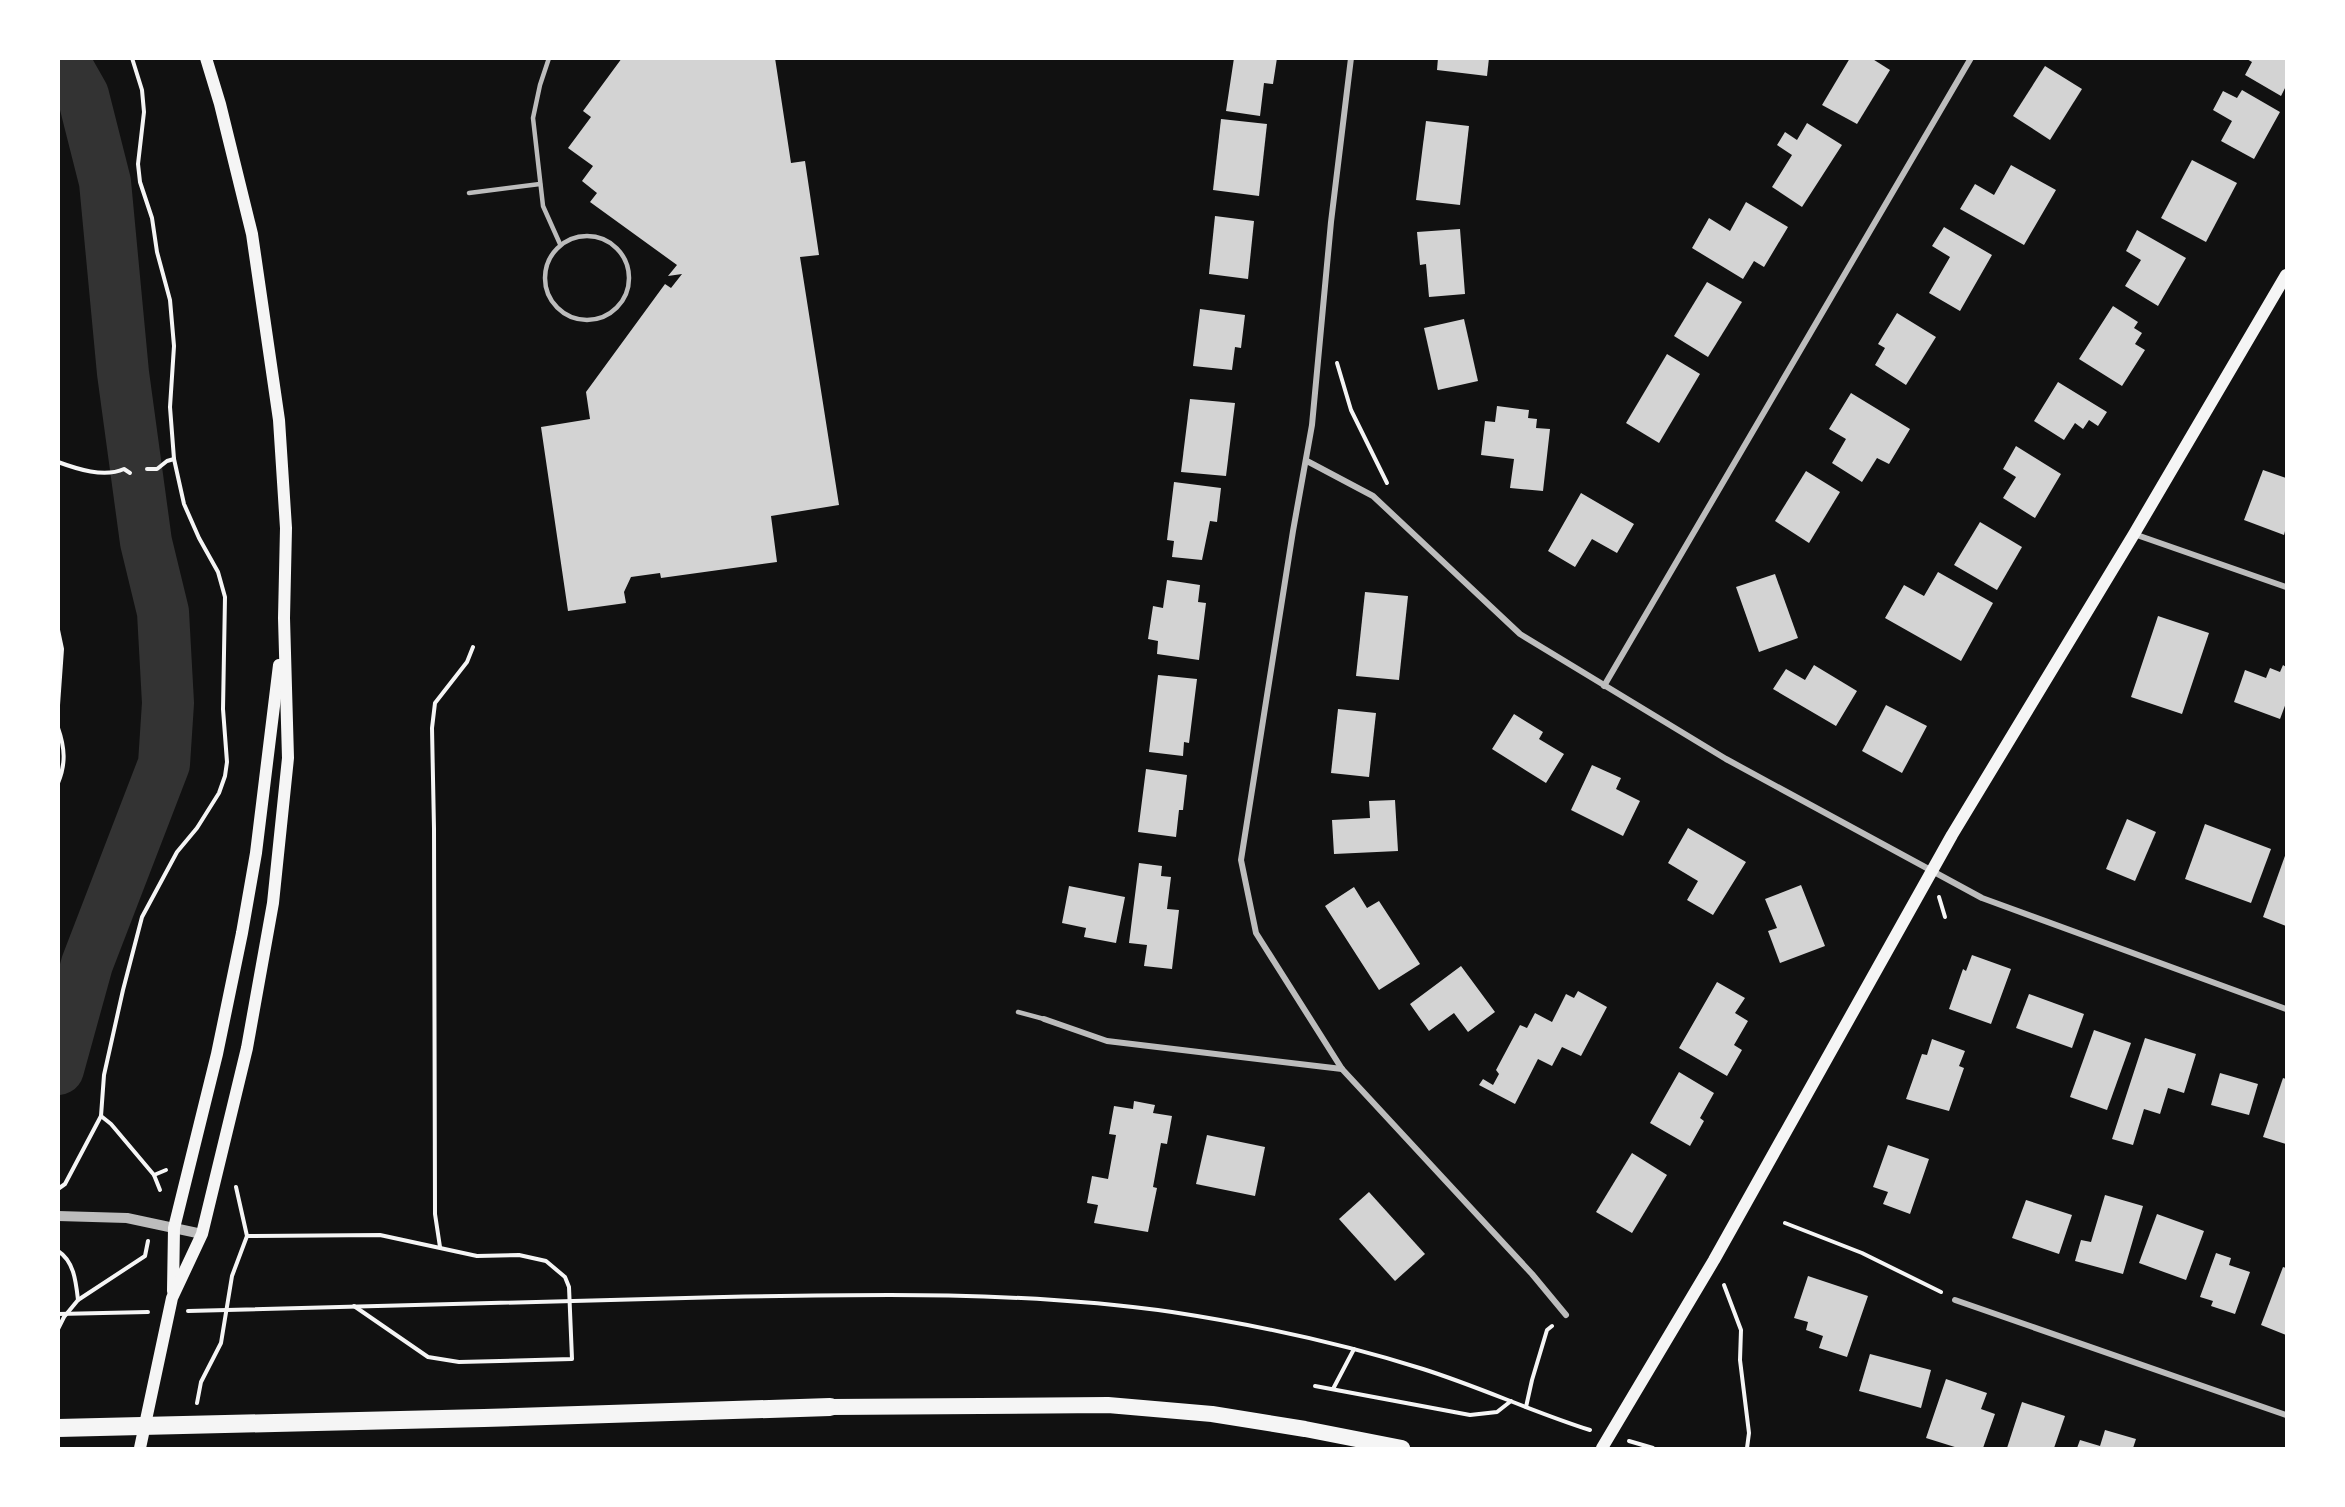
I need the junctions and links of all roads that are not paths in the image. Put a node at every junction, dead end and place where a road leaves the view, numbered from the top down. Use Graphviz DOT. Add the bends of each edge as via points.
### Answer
graph roads {
  1 [pos="206,58"];
  2 [pos="549,58"];
  3 [pos="1351,58"];
  4 [pos="1971,58"];
  5 [pos="540,184"];
  6 [pos="469,193"];
  7 [pos="560,244"];
  8 [pos="2286,275"];
  9 [pos="1307,461"];
  10 [pos="2134,534"];
  11 [pos="2286,587"];
  12 [pos="284,618"];
  13 [pos="1604,686"];
  14 [pos="1931,871"];
  15 [pos="2286,1009"];
  16 [pos="1018,1012"];
  17 [pos="1044,1019"];
  18 [pos="1342,1069"];
  19 [pos="58,1216"];
  20 [pos="174,1228"];
  21 [pos="202,1234"];
  22 [pos="172,1298"];
  23 [pos="1955,1300"];
  24 [pos="1566,1315"];
  25 [pos="830,1407"];
  26 [pos="2286,1415"];
  27 [pos="58,1428"];
  28 [pos="140,1449"];
  29 [pos="1402,1449"];
  30 [pos="1602,1449"];
  1 -- 12 [label="main road" via="252,234 278,408 286,528"];
  2 -- 5 [label="lane" via="533,118"];
  3 -- 9 [label="street"];
  4 -- 13 [label="street"];
  5 -- 6 [label="lane"];
  5 -- 7 [label="lane" via="543,206"];
  7 -- 7 [label="lane" via="547,263 545,285 554,305 572,318 595,320 615,311 628,292 630,270 620,250 602,237 580,235"];
  8 -- 10 [label="main road"];
  9 -- 13 [label="street" via="1373,496 1520,634"];
  9 -- 18 [label="street" via="1241,860 1256,933"];
  10 -- 11 [label="street"];
  10 -- 14 [label="main road"];
  12 -- 20 [label="main road" via="261,818 242,933"];
  12 -- 21 [label="main road" via="288,758 273,903 247,1048"];
  13 -- 14 [label="street" via="1726,759"];
  14 -- 15 [label="street" via="1982,898"];
  14 -- 30 [label="main road" via="1714,1260"];
  16 -- 17 [label="lane"];
  17 -- 18 [label="street" via="1107,1041"];
  18 -- 24 [label="street"];
  19 -- 20 [label="street" via="128,1218"];
  20 -- 21 [label="street"];
  20 -- 22 [label="main road"];
  21 -- 22 [label="main road"];
  22 -- 28 [label="main road"];
  23 -- 26 [label="street"];
  25 -- 27 [label="highway"];
  25 -- 29 [label="highway" via="1108,1405 1212,1414"];
}
